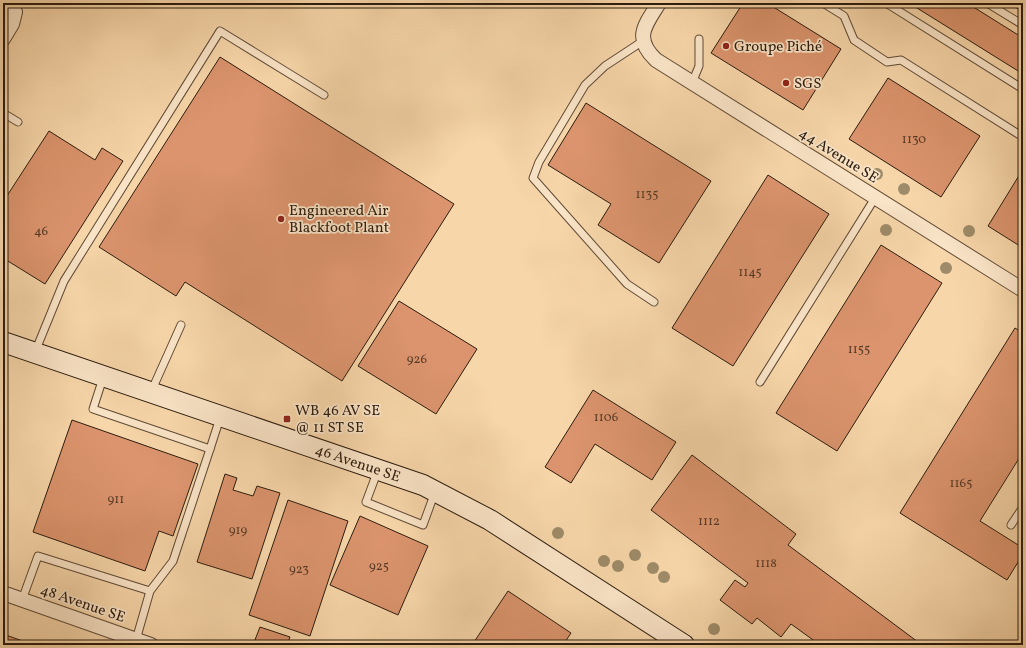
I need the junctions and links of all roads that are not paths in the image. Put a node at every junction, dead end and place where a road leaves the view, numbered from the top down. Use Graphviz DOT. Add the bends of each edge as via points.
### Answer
graph roads {
  1 [pos="10,3"];
  2 [pos="659,3"];
  3 [pos="823,3"];
  4 [pos="886,3"];
  5 [pos="987,3"];
  6 [pos="1023,25"];
  7 [pos="3,39"];
  8 [pos="699,39"];
  9 [pos="643,41"];
  10 [pos="692,83"];
  11 [pos="1023,89"];
  12 [pos="324,95"];
  13 [pos="3,113"];
  14 [pos="18,122"];
  15 [pos="1023,136"];
  16 [pos="875,198"];
  17 [pos="1023,290"];
  18 [pos="654,302"];
  19 [pos="181,325"];
  20 [pos="3,342"];
  21 [pos="34,352"];
  22 [pos="104,376"];
  23 [pos="760,382"];
  24 [pos="151,392"];
  25 [pos="221,416"];
  26 [pos="210,449"];
  27 [pos="378,470"];
  28 [pos="436,492"];
  29 [pos="1023,507"];
  30 [pos="1011,525"];
  31 [pos="150,591"];
  32 [pos="3,593"];
  33 [pos="22,600"];
  34 [pos="136,640"];
  35 [pos="152,645"];
  36 [pos="684,645"];
  1 -- 7 [label="street" via="15,12 12,24"];
  2 -- 9 [label="street" via="642,31"];
  3 -- 15 [label="lane" via="844,16 854,40 887,62 900,60"];
  4 -- 11 [label="lane"];
  5 -- 6 [label="lane"];
  8 -- 10 [label="lane" via="699,66"];
  9 -- 10 [label="street, 44 Avenue SE" via="648,52 656,60"];
  9 -- 18 [label="lane" via="605,66 585,85 539,162 533,178 627,284"];
  10 -- 16 [label="street, 44 Avenue SE"];
  12 -- 21 [label="lane" via="220,31 64,281"];
  13 -- 14 [label="lane"];
  16 -- 17 [label="street, 44 Avenue SE"];
  16 -- 23 [label="lane"];
  19 -- 24 [label="lane"];
  20 -- 21 [label="street, 46 Avenue SE"];
  21 -- 22 [label="street, 46 Avenue SE"];
  22 -- 24 [label="street, 46 Avenue SE"];
  22 -- 26 [label="lane" via="93,409"];
  24 -- 25 [label="street, 46 Avenue SE"];
  25 -- 26 [label="lane"];
  25 -- 27 [label="street, 46 Avenue SE"];
  26 -- 31 [label="lane" via="173,560"];
  27 -- 28 [label="street, 46 Avenue SE"];
  27 -- 28 [label="lane" via="366,502 423,525"];
  28 -- 36 [label="street, 46 Avenue SE" via="490,520"];
  29 -- 30 [label="lane"];
  31 -- 33 [label="lane" via="38,556"];
  31 -- 34 [label="lane"];
  32 -- 33 [label="street, 48 Avenue SE"];
  33 -- 34 [label="street, 48 Avenue SE"];
  34 -- 35 [label="street, 48 Avenue SE"];
}
